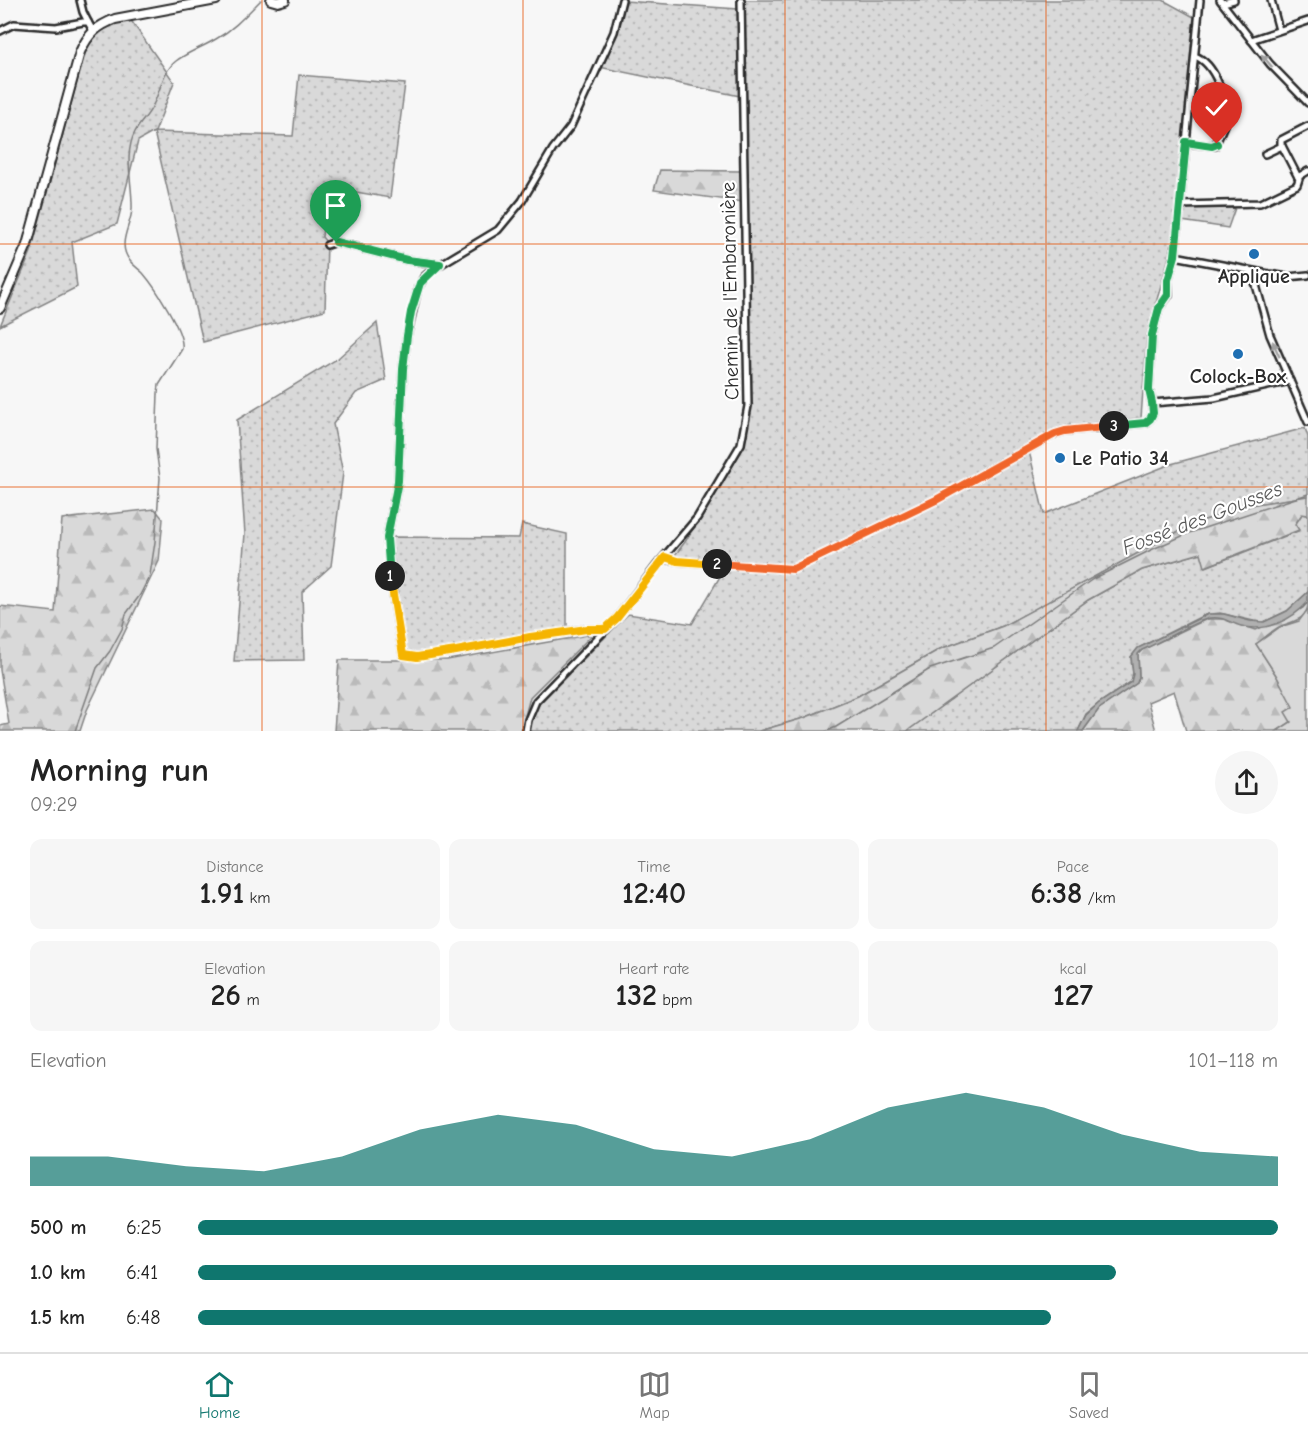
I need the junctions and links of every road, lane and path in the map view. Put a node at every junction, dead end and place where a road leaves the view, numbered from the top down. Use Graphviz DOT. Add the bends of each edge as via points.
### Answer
graph roads {
  1 [pos="80,0"];
  2 [pos="216,0"];
  3 [pos="271,0"];
  4 [pos="285,0"];
  5 [pos="622,0"];
  6 [pos="741,0"];
  7 [pos="1200,0"];
  8 [pos="1234,0"];
  9 [pos="1271,0"];
  10 [pos="1221,2"];
  11 [pos="1308,21"];
  12 [pos="88,22"];
  13 [pos="1279,30"];
  14 [pos="0,31"];
  15 [pos="93,31"];
  16 [pos="1251,40"];
  17 [pos="1195,56"];
  18 [pos="1308,103"];
  19 [pos="1308,126"];
  20 [pos="1186,142"];
  21 [pos="1282,146"];
  22 [pos="1265,154"];
  23 [pos="1308,171"];
  24 [pos="1298,177"];
  25 [pos="1180,205"];
  26 [pos="327,245"];
  27 [pos="1175,256"];
  28 [pos="440,264"];
  29 [pos="1250,271"];
  30 [pos="1264,273"];
  31 [pos="1308,275"];
  32 [pos="1257,285"];
  33 [pos="0,308"];
  34 [pos="1290,381"];
  35 [pos="1152,403"];
  36 [pos="1308,422"];
  37 [pos="665,557"];
  38 [pos="605,629"];
  39 [pos="526,731"];
  1 -- 12 [label="street"];
  2 -- 15 [label="street" via="116,20"];
  3 -- 4 [label="street"];
  5 -- 28 [label="street" via="614,32 571,126 522,201 498,230"];
  6 -- 37 [label="street, Chemin de l'Embaronière" via="748,406 741,444 698,518"];
  7 -- 17 [label="street"];
  8 -- 10 [label="street"];
  9 -- 13 [label="street"];
  10 -- 16 [label="street"];
  11 -- 13 [label="street"];
  12 -- 14 [label="street" via="56,27 15,24"];
  12 -- 15 [label="street"];
  13 -- 16 [label="street"];
  15 -- 33 [label="street" via="80,52 27,245"];
  18 -- 16 [label="street, one-way"];
  17 -- 20 [label="street"];
  17 -- 20 [label="street" via="1215,75 1227,118 1215,146"];
  19 -- 21 [label="street" via="1284,138"];
  20 -- 25 [label="street"];
  21 -- 22 [label="street"];
  21 -- 24 [label="street"];
  23 -- 24 [label="street"];
  24 -- 25 [label="street" via="1297,185 1260,203"];
  25 -- 27 [label="street"];
  26 -- 28 [label="street" via="336,242"];
  27 -- 29 [label="street"];
  27 -- 35 [label="street" via="1168,295 1159,308 1152,335"];
  28 -- 38 [label="street" via="420,283 411,312 403,369 398,481 387,538 403,655 427,655"];
  29 -- 30 [label="street"];
  29 -- 32 [label="street"];
  30 -- 31 [label="street"];
  30 -- 32 [label="street"];
  34 -- 32 [label="street, one-way" via="1270,335"];
  34 -- 35 [label="street" via="1203,400"];
  34 -- 36 [label="street"];
  35 -- 37 [label="street" via="1153,413 1145,423 1065,431 936,500 793,569"];
  37 -- 38 [label="street, Chemin de l'Embaronière"];
  38 -- 39 [label="street, Chemin de l'Embaronière" via="536,701"];
}
